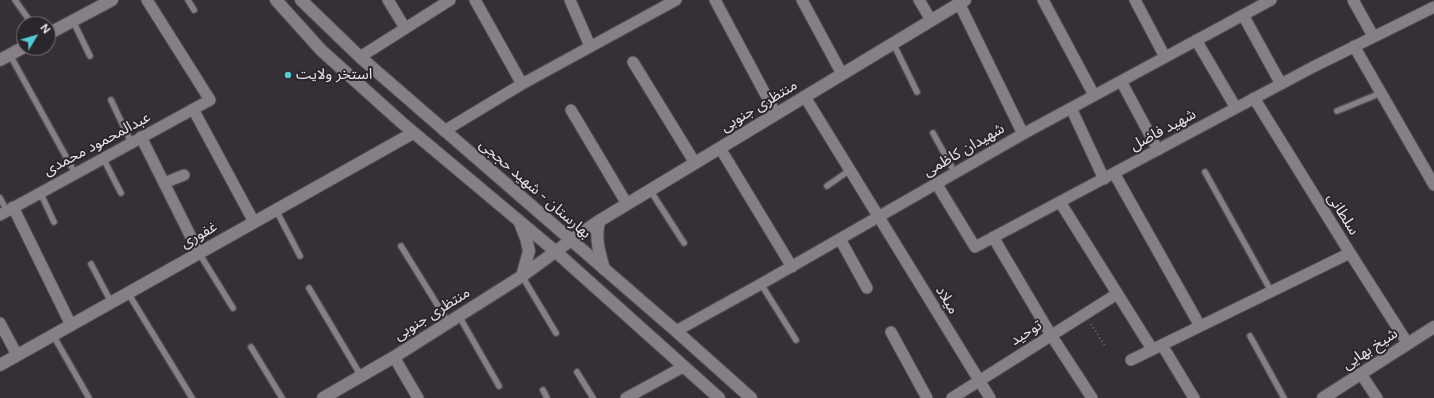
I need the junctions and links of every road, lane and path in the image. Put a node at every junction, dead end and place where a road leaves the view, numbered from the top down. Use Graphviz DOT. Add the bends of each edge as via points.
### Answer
graph roads {
  1 [pos="15,0"];
  2 [pos="112,0"];
  3 [pos="147,0"];
  4 [pos="188,0"];
  5 [pos="276,0"];
  6 [pos="302,0"];
  7 [pos="388,0"];
  8 [pos="450,0"];
  9 [pos="476,0"];
  10 [pos="570,0"];
  11 [pos="676,0"];
  12 [pos="714,0"];
  13 [pos="802,0"];
  14 [pos="919,0"];
  15 [pos="1043,0"];
  16 [pos="1135,0"];
  17 [pos="1270,0"];
  18 [pos="1353,0"];
  19 [pos="962,2"];
  20 [pos="1254,4"];
  21 [pos="1434,7"];
  22 [pos="194,10"];
  23 [pos="1243,15"];
  24 [pos="26,16"];
  25 [pos="932,20"];
  26 [pos="73,21"];
  27 [pos="405,28"];
  28 [pos="56,30"];
  29 [pos="1373,36"];
  30 [pos="1196,40"];
  31 [pos="893,44"];
  32 [pos="590,46"];
  33 [pos="1354,46"];
  34 [pos="16,51"];
  35 [pos="90,56"];
  36 [pos="5,57"];
  37 [pos="360,57"];
  38 [pos="1165,57"];
  39 [pos="633,62"];
  40 [pos="842,74"];
  41 [pos="1121,81"];
  42 [pos="522,84"];
  43 [pos="1281,84"];
  44 [pos="917,92"];
  45 [pos="1382,93"];
  46 [pos="1094,95"];
  47 [pos="805,96"];
  48 [pos="1254,98"];
  49 [pos="111,100"];
  50 [pos="1071,108"];
  51 [pos="1236,108"];
  52 [pos="193,109"];
  53 [pos="571,110"];
  54 [pos="1337,111"];
  55 [pos="776,114"];
  56 [pos="444,131"];
  57 [pos="413,133"];
  58 [pos="933,133"];
  59 [pos="1023,134"];
  60 [pos="141,137"];
  61 [pos="131,142"];
  62 [pos="720,148"];
  63 [pos="1158,150"];
  64 [pos="103,158"];
  65 [pos="695,163"];
  66 [pos="850,170"];
  67 [pos="1205,172"];
  68 [pos="75,173"];
  69 [pos="954,173"];
  70 [pos="1114,173"];
  71 [pos="184,175"];
  72 [pos="1104,178"];
  73 [pos="164,183"];
  74 [pos="936,183"];
  75 [pos="1434,185"];
  76 [pos="827,186"];
  77 [pos="650,190"];
  78 [pos="40,192"];
  79 [pos="121,193"];
  80 [pos="0,198"];
  81 [pos="1060,202"];
  82 [pos="627,204"];
  83 [pos="276,210"];
  84 [pos="7,211"];
  85 [pos="879,216"];
  86 [pos="599,221"];
  87 [pos="54,222"];
  88 [pos="254,222"];
  89 [pos="520,223"];
  90 [pos="993,237"];
  91 [pos="840,239"];
  92 [pos="570,241"];
  93 [pos="684,243"];
  94 [pos="401,246"];
  95 [pos="555,251"];
  96 [pos="199,253"];
  97 [pos="1350,253"];
  98 [pos="300,256"];
  99 [pos="91,264"];
  100 [pos="792,267"];
  101 [pos="604,269"];
  102 [pos="522,276"];
  103 [pos="761,284"];
  104 [pos="309,288"];
  105 [pos="868,288"];
  106 [pos="1271,291"];
  107 [pos="128,293"];
  108 [pos="1117,294"];
  109 [pos="111,302"];
  110 [pos="233,308"];
  111 [pos="1085,314"];
  112 [pos="459,316"];
  113 [pos="448,322"];
  114 [pos="0,323"];
  115 [pos="71,325"];
  116 [pos="1200,326"];
  117 [pos="1434,328"];
  118 [pos="676,331"];
  119 [pos="556,332"];
  120 [pos="891,332"];
  121 [pos="53,335"];
  122 [pos="1051,335"];
  123 [pos="1250,336"];
  124 [pos="796,340"];
  125 [pos="1408,344"];
  126 [pos="1105,346"];
  127 [pos="251,347"];
  128 [pos="1157,347"];
  129 [pos="17,356"];
  130 [pos="394,357"];
  131 [pos="1131,360"];
  132 [pos="0,365"];
  133 [pos="683,367"];
  134 [pos="577,372"];
  135 [pos="1361,374"];
  136 [pos="361,376"];
  137 [pos="979,381"];
  138 [pos="499,386"];
  139 [pos="543,390"];
  140 [pos="90,398"];
  141 [pos="192,398"];
  142 [pos="282,398"];
  143 [pos="322,398"];
  144 [pos="418,398"];
  145 [pos="547,398"];
  146 [pos="593,398"];
  147 [pos="626,398"];
  148 [pos="719,398"];
  149 [pos="751,398"];
  150 [pos="928,398"];
  151 [pos="952,398"];
  152 [pos="990,398"];
  153 [pos="1092,398"];
  154 [pos="1194,398"];
  155 [pos="1284,398"];
  156 [pos="1323,398"];
  157 [pos="1377,398"];
  1 -- 24 [label="lane"];
  2 -- 26 [label="main road"];
  3 -- 52 [label="street, عبدالمحمود محمدی" via="210,100"];
  4 -- 22 [label="lane"];
  5 -- 57 [label="main road" via="321,50"];
  6 -- 37 [label="main road, بهارستان - شهید حججی"];
  7 -- 27 [label="street"];
  8 -- 27 [label="street"];
  9 -- 42 [label="street"];
  10 -- 32 [label="street"];
  11 -- 32 [label="street"];
  12 -- 55 [label="street"];
  13 -- 40 [label="street"];
  14 -- 25 [label="street"];
  15 -- 46 [label="street"];
  16 -- 38 [label="street"];
  17 -- 20 [label="street, شهیدان کاظمی"];
  18 -- 29 [label="street"];
  19 -- 25 [label="main road, منتظری جنوبی"];
  19 -- 59 [label="street"];
  20 -- 23 [label="street, شهیدان کاظمی"];
  21 -- 29 [label="street, شهید فاضل"];
  23 -- 30 [label="street, شهیدان کاظمی"];
  23 -- 43 [label="street"];
  25 -- 31 [label="main road, منتظری جنوبی"];
  26 -- 28 [label="main road"];
  26 -- 35 [label="lane"];
  27 -- 37 [label="street"];
  29 -- 33 [label="street, شهید فاضل"];
  30 -- 38 [label="street, شهیدان کاظمی"];
  30 -- 51 [label="street"];
  31 -- 40 [label="main road, منتظری جنوبی"];
  31 -- 44 [label="lane"];
  32 -- 42 [label="street"];
  33 -- 43 [label="street, شهید فاضل"];
  33 -- 45 [label="street"];
  34 -- 36 [label="main road"];
  36 -- 68 [label="lane"];
  37 -- 56 [label="main road, بهارستان - شهید حججی"];
  38 -- 41 [label="street, شهیدان کاظمی"];
  39 -- 65 [label="street"];
  40 -- 47 [label="main road, منتظری جنوبی"];
  41 -- 46 [label="street, شهیدان کاظمی"];
  41 -- 63 [label="street"];
  42 -- 56 [label="street"];
  43 -- 48 [label="street, شهید فاضل"];
  45 -- 54 [label="lane"];
  45 -- 75 [label="street"];
  46 -- 50 [label="street, شهیدان کاظمی"];
  47 -- 55 [label="main road, منتظری جنوبی"];
  47 -- 66 [label="street, میلاد"];
  48 -- 51 [label="street, شهید فاضل"];
  48 -- 97 [label="street, سلطانی"];
  49 -- 61 [label="lane"];
  50 -- 59 [label="street, شهیدان کاظمی"];
  50 -- 72 [label="street"];
  51 -- 63 [label="street, شهید فاضل"];
  52 -- 60 [label="street, عبدالمحمود محمدی"];
  52 -- 88 [label="street"];
  53 -- 82 [label="street"];
  55 -- 62 [label="main road, منتظری جنوبی"];
  56 -- 92 [label="main road, بهارستان - شهید حججی"];
  57 -- 83 [label="main road, غفوری"];
  57 -- 89 [label="main road"];
  58 -- 69 [label="lane"];
  59 -- 69 [label="street, شهیدان کاظمی"];
  60 -- 61 [label="street, عبدالمحمود محمدی"];
  60 -- 73 [label="street"];
  61 -- 64 [label="street, عبدالمحمود محمدی"];
  62 -- 65 [label="main road, منتظری جنوبی"];
  62 -- 100 [label="street"];
  63 -- 70 [label="street, شهید فاضل"];
  64 -- 68 [label="street, عبدالمحمود محمدی"];
  64 -- 79 [label="lane"];
  65 -- 77 [label="main road, منتظری جنوبی"];
  66 -- 76 [label="lane"];
  66 -- 85 [label="street, میلاد"];
  67 -- 106 [label="lane"];
  68 -- 78 [label="street, عبدالمحمود محمدی"];
  69 -- 74 [label="street, شهیدان کاظمی"];
  70 -- 72 [label="street, شهید فاضل"];
  70 -- 116 [label="street"];
  71 -- 73 [label="street"];
  72 -- 81 [label="street, شهید فاضل"];
  73 -- 96 [label="street"];
  74 -- 85 [label="street, شهیدان کاظمی"];
  74 -- 90 [label="street, شهید فاضل" via="975,247"];
  77 -- 82 [label="main road, منتظری جنوبی"];
  77 -- 93 [label="lane"];
  78 -- 84 [label="street, عبدالمحمود محمدی"];
  78 -- 87 [label="lane"];
  80 -- 84 [label="lane"];
  81 -- 90 [label="street, شهید فاضل"];
  81 -- 108 [label="street"];
  82 -- 86 [label="main road, منتظری جنوبی"];
  83 -- 88 [label="main road, غفوری"];
  83 -- 98 [label="lane"];
  84 -- 115 [label="street"];
  85 -- 91 [label="street, شهیدان کاظمی"];
  85 -- 137 [label="street, میلاد"];
  86 -- 92 [label="main road, منتظری جنوبی"];
  86 -- 101 [label="main road" via="597,245"];
  88 -- 96 [label="main road, غفوری"];
  89 -- 95 [label="main road"];
  89 -- 102 [label="main road" via="529,251"];
  90 -- 122 [label="street"];
  91 -- 100 [label="street, شهیدان کاظمی"];
  91 -- 105 [label="street"];
  92 -- 95 [label="main road, منتظری جنوبی"];
  92 -- 101 [label="main road, بهارستان - شهید حججی"];
  94 -- 113 [label="lane"];
  95 -- 102 [label="main road, منتظری جنوبی"];
  95 -- 133 [label="main road"];
  96 -- 107 [label="main road, غفوری"];
  96 -- 110 [label="lane"];
  97 -- 106 [label="street"];
  97 -- 125 [label="street, سلطانی"];
  99 -- 109 [label="lane"];
  100 -- 103 [label="street, شهیدان کاظمی"];
  101 -- 118 [label="main road, بهارستان - شهید حججی"];
  102 -- 112 [label="main road, منتظری جنوبی"];
  102 -- 119 [label="lane"];
  103 -- 118 [label="street, شهیدان کاظمی"];
  103 -- 124 [label="lane"];
  104 -- 136 [label="lane"];
  106 -- 116 [label="street"];
  107 -- 109 [label="main road, غفوری"];
  107 -- 141 [label="lane"];
  108 -- 111 [label="street, توحید"];
  108 -- 128 [label="street"];
  109 -- 115 [label="main road, غفوری"];
  111 -- 122 [label="street, توحید"];
  111 -- 126 [label="path"];
  112 -- 113 [label="main road, منتظری جنوبی"];
  112 -- 138 [label="lane"];
  113 -- 130 [label="main road, منتظری جنوبی"];
  114 -- 129 [label="street"];
  115 -- 121 [label="main road, غفوری"];
  116 -- 128 [label="street"];
  117 -- 125 [label="main road, شیخ بهایی"];
  118 -- 149 [label="main road, بهارستان - شهید حججی"];
  120 -- 150 [label="street"];
  121 -- 129 [label="main road, غفوری"];
  121 -- 140 [label="lane"];
  122 -- 137 [label="street, توحید"];
  122 -- 153 [label="street"];
  123 -- 155 [label="lane"];
  125 -- 135 [label="main road, شیخ بهایی"];
  127 -- 142 [label="lane"];
  128 -- 131 [label="street"];
  128 -- 154 [label="street"];
  129 -- 132 [label="main road, غفوری"];
  130 -- 136 [label="main road, منتظری جنوبی"];
  130 -- 144 [label="street"];
  133 -- 147 [label="street"];
  133 -- 148 [label="main road"];
  134 -- 146 [label="lane"];
  135 -- 156 [label="main road, شیخ بهایی"];
  135 -- 157 [label="street"];
  136 -- 143 [label="main road, منتظری جنوبی"];
  137 -- 151 [label="street, توحید"];
  137 -- 152 [label="street, میلاد"];
  139 -- 145 [label="lane"];
}
